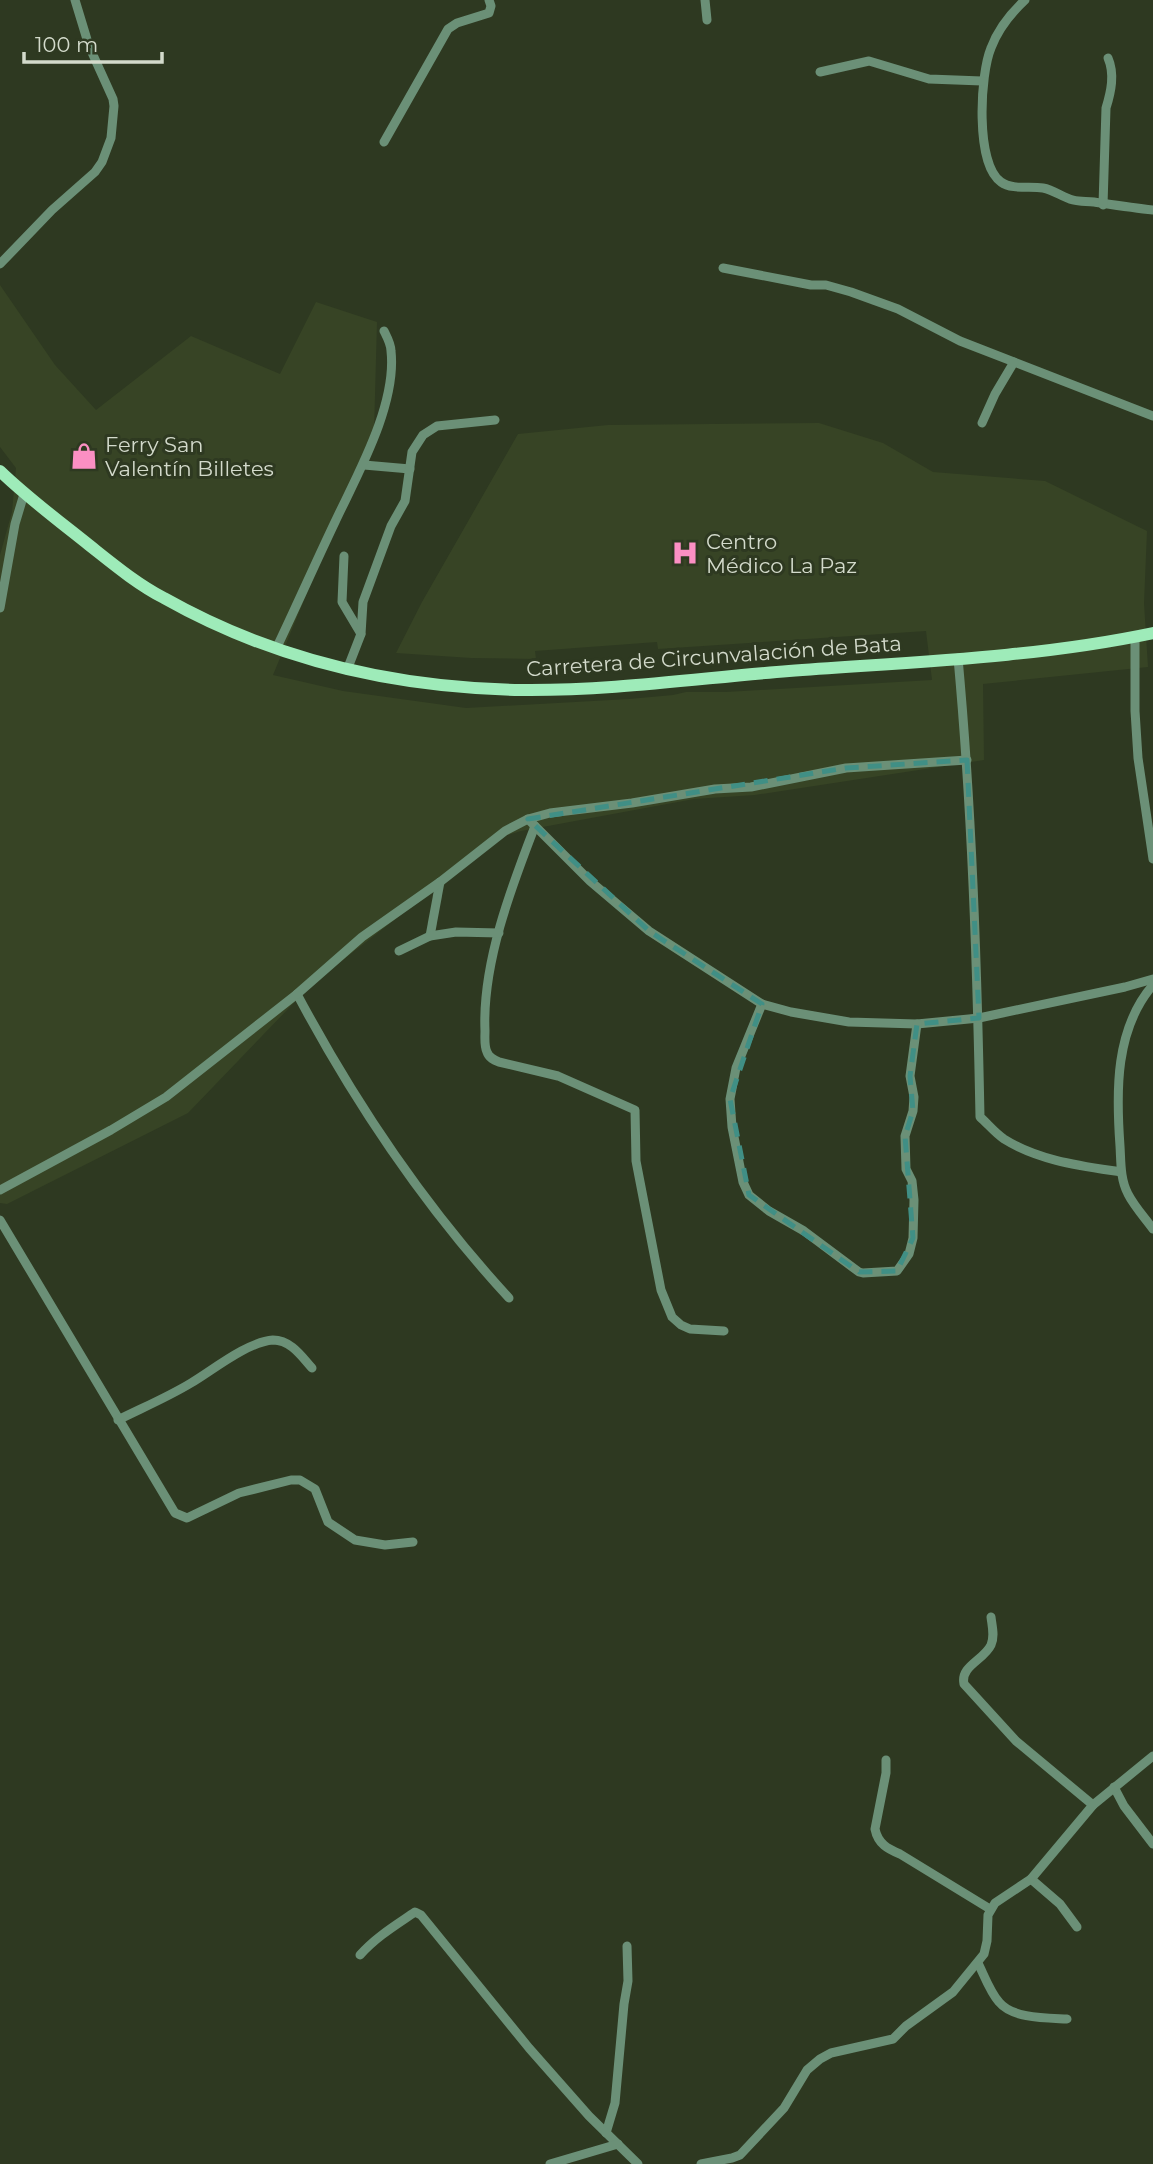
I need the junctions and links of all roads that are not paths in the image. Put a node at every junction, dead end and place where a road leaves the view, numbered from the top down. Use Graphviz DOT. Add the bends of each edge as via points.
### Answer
graph roads {
  1 [pos="75,0"];
  2 [pos="489,0"];
  3 [pos="705,0"];
  4 [pos="1025,0"];
  5 [pos="707,20"];
  6 [pos="1108,58"];
  7 [pos="820,72"];
  8 [pos="982,81"];
  9 [pos="384,142"];
  10 [pos="1103,205"];
  11 [pos="1153,210"];
  12 [pos="0,264"];
  13 [pos="723,268"];
  14 [pos="384,331"];
  15 [pos="1014,362"];
  16 [pos="1153,416"];
  17 [pos="495,420"];
  18 [pos="982,423"];
  19 [pos="364,466"];
  20 [pos="410,469"];
  21 [pos="0,471"];
  22 [pos="24,494"];
  23 [pos="344,556"];
  24 [pos="0,608"];
  25 [pos="1153,632"];
  26 [pos="361,634"];
  27 [pos="1135,636"];
  28 [pos="276,649"];
  29 [pos="958,658"];
  30 [pos="347,670"];
  31 [pos="967,760"];
  32 [pos="532,823"];
  33 [pos="1153,859"];
  34 [pos="440,883"];
  35 [pos="499,933"];
  36 [pos="430,936"];
  37 [pos="399,951"];
  38 [pos="1153,979"];
  39 [pos="1153,985"];
  40 [pos="298,994"];
  41 [pos="762,1004"];
  42 [pos="979,1018"];
  43 [pos="917,1024"];
  44 [pos="1121,1172"];
  45 [pos="0,1190"];
  46 [pos="0,1220"];
  47 [pos="1153,1229"];
  48 [pos="509,1298"];
  49 [pos="724,1331"];
  50 [pos="312,1368"];
  51 [pos="118,1420"];
  52 [pos="413,1542"];
  53 [pos="991,1617"];
  54 [pos="1153,1756"];
  55 [pos="886,1760"];
  56 [pos="1115,1787"];
  57 [pos="1093,1805"];
  58 [pos="1153,1844"];
  59 [pos="1031,1879"];
  60 [pos="990,1909"];
  61 [pos="1077,1927"];
  62 [pos="627,1947"];
  63 [pos="360,1955"];
  64 [pos="978,1963"];
  65 [pos="1067,2020"];
  66 [pos="606,2133"];
  67 [pos="618,2144"];
  68 [pos="550,2164"];
  69 [pos="638,2164"];
  70 [pos="701,2164"];
  1 -- 12 [label="street" via="89,47 113,99 109,147 95,172"];
  2 -- 9 [label="street" via="489,13 448,29"];
  3 -- 5 [label="street"];
  4 -- 8 [label="street" via="999,31"];
  6 -- 10 [label="street" via="1112,67"];
  7 -- 8 [label="street" via="869,61 929,79"];
  8 -- 10 [label="street" via="982,129 995,177 1010,186 1044,188 1070,200"];
  10 -- 11 [label="street"];
  13 -- 15 [label="street" via="851,292"];
  14 -- 19 [label="street" via="391,349 391,376"];
  15 -- 16 [label="street"];
  15 -- 18 [label="street"];
  17 -- 20 [label="street" via="437,426 423,435 412,452"];
  19 -- 20 [label="street"];
  19 -- 28 [label="street"];
  20 -- 26 [label="street" via="405,501 363,602"];
  21 -- 22 [label="main road, Carretera de Circunvalación de Bata"];
  22 -- 24 [label="street"];
  22 -- 28 [label="main road, Carretera de Circunvalación de Bata" via="161,597"];
  23 -- 26 [label="street" via="342,602"];
  25 -- 27 [label="main road, Carretera de Circunvalación de Bata"];
  26 -- 30 [label="street"];
  27 -- 29 [label="main road, Carretera de Circunvalación de Bata"];
  27 -- 33 [label="street" via="1138,758"];
  28 -- 30 [label="main road, Carretera de Circunvalación de Bata"];
  29 -- 30 [label="main road, Carretera de Circunvalación de Bata" via="678,683 523,690 393,680"];
  29 -- 31 [label="street"];
  31 -- 32 [label="street" via="846,768 751,787 550,813"];
  31 -- 42 [label="street"];
  32 -- 34 [label="street" via="505,831"];
  32 -- 35 [label="street"];
  32 -- 41 [label="street" via="649,931"];
  34 -- 36 [label="street"];
  34 -- 40 [label="street" via="362,937"];
  35 -- 36 [label="street"];
  35 -- 49 [label="street" via="487,988 486,1051 499,1062 558,1076 635,1110 636,1161 661,1290 672,1317 681,1325"];
  36 -- 37 [label="street"];
  38 -- 42 [label="street"];
  39 -- 44 [label="street" via="1135,1014 1122,1052 1117,1107"];
  40 -- 45 [label="street" via="151,1107"];
  40 -- 48 [label="street" via="321,1039 409,1172 471,1257"];
  41 -- 43 [label="street" via="849,1022"];
  41 -- 43 [label="street" via="736,1068 730,1099 743,1182 749,1195 769,1211 863,1273 897,1271 913,1238 914,1199 906,1169 905,1136 913,1111 909,1076"];
  42 -- 43 [label="street"];
  42 -- 44 [label="street" via="980,1116 1004,1138 1028,1150 1068,1164"];
  44 -- 47 [label="street" via="1127,1193"];
  46 -- 51 [label="street"];
  50 -- 51 [label="street" via="296,1350 273,1340 242,1351 192,1383"];
  51 -- 52 [label="street" via="168,1505 182,1517 194,1516 239,1493 300,1480 315,1489 328,1522 355,1541"];
  53 -- 57 [label="street" via="991,1645 965,1671 964,1684 1016,1741"];
  54 -- 56 [label="street"];
  55 -- 60 [label="street" via="876,1837 885,1847"];
  56 -- 57 [label="street"];
  56 -- 58 [label="street"];
  57 -- 59 [label="street"];
  59 -- 60 [label="street"];
  59 -- 61 [label="street" via="1060,1904"];
  60 -- 64 [label="street" via="984,1955"];
  62 -- 66 [label="street" via="628,1981 615,2102"];
  63 -- 66 [label="street" via="415,1912 421,1915 529,2048"];
  64 -- 65 [label="street" via="998,2002 1006,2008"];
  64 -- 70 [label="street" via="953,1992 893,2039 831,2053 814,2064 784,2108 740,2155"];
  66 -- 67 [label="street"];
  67 -- 68 [label="street"];
  67 -- 69 [label="street"];
}
